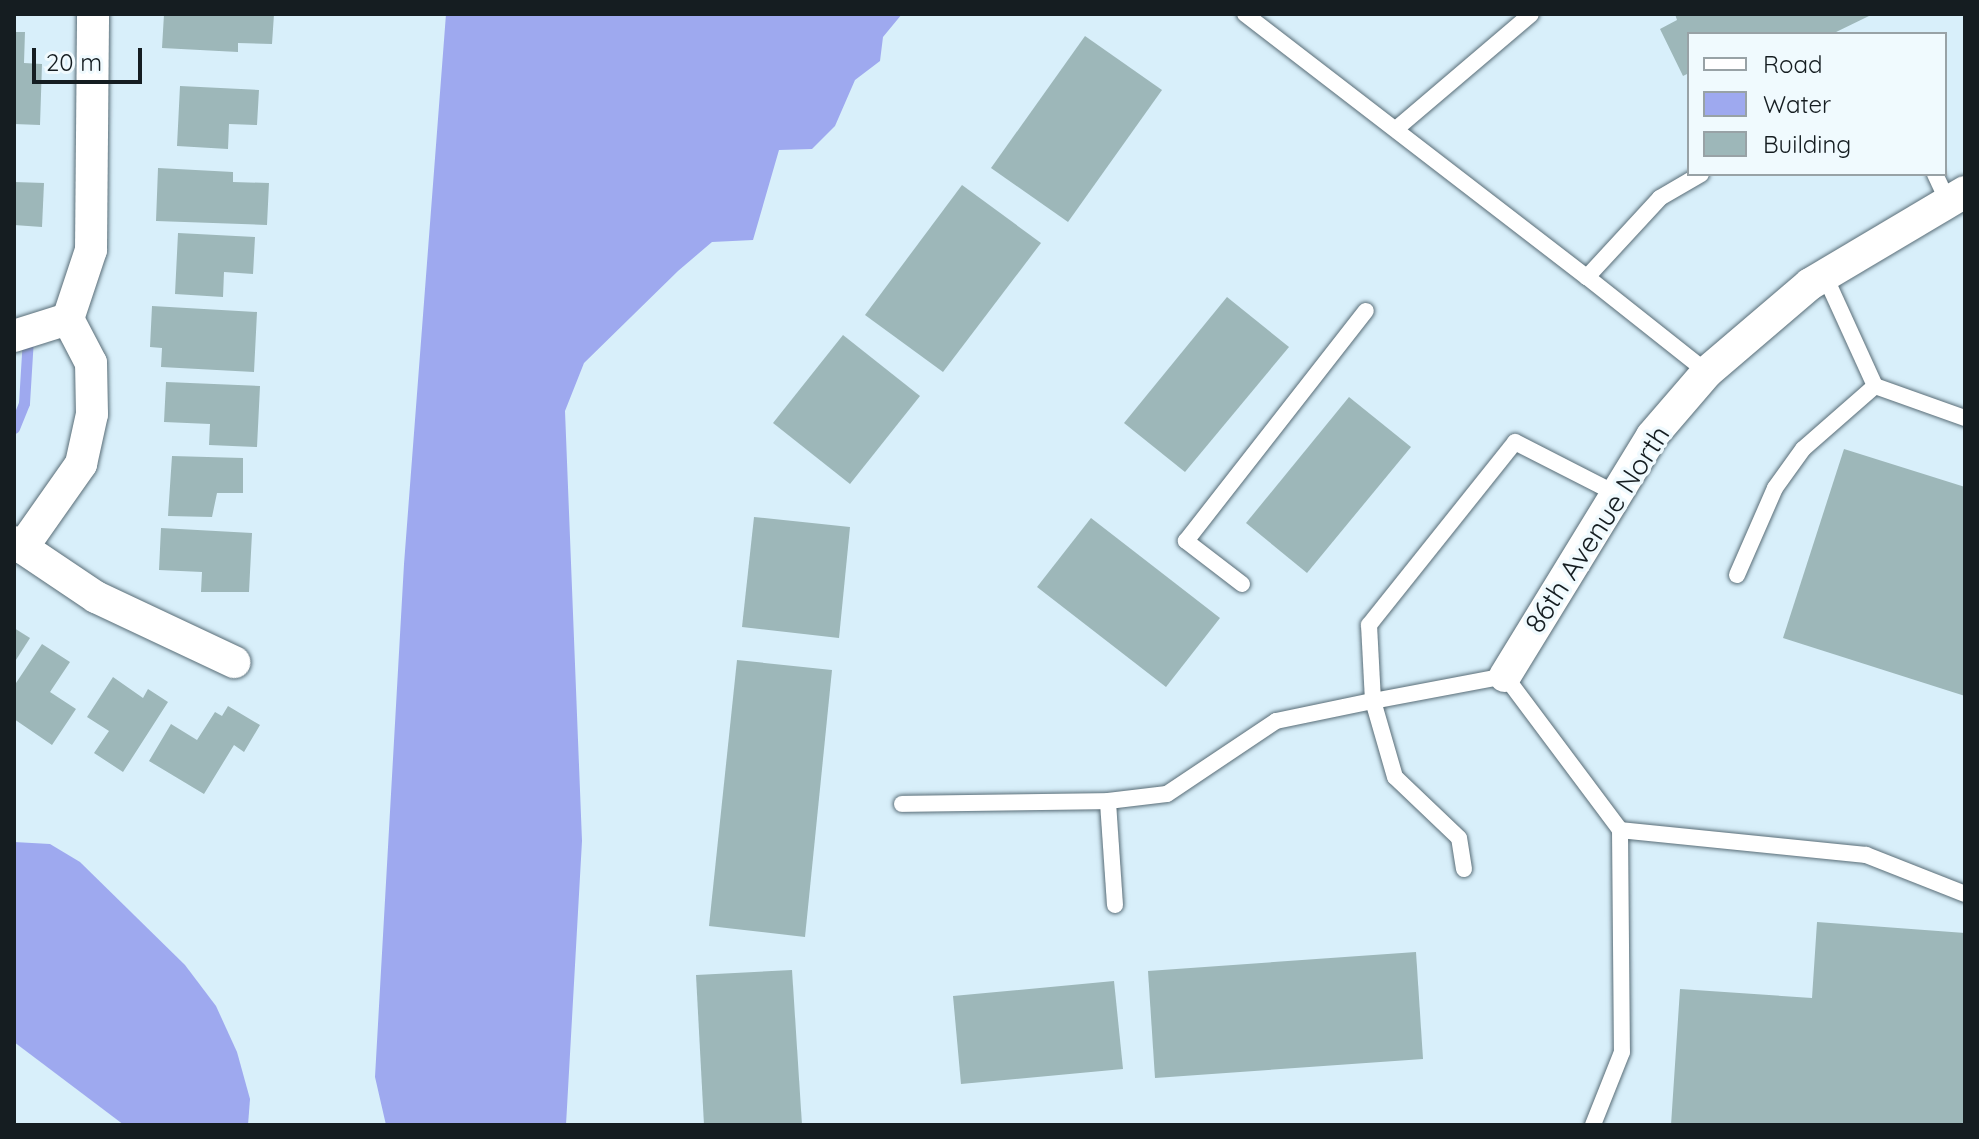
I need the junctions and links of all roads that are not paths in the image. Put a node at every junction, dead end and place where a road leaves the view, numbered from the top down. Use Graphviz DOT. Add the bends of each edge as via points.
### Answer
graph roads {
  1 [pos="93,14"];
  2 [pos="1245,14"];
  3 [pos="1531,14"];
  4 [pos="1396,129"];
  5 [pos="1698,176"];
  6 [pos="1949,189"];
  7 [pos="1824,274"];
  8 [pos="1587,277"];
  9 [pos="1366,311"];
  10 [pos="68,319"];
  11 [pos="14,336"];
  12 [pos="1707,372"];
  13 [pos="1875,386"];
  14 [pos="1965,418"];
  15 [pos="1617,494"];
  16 [pos="18,545"];
  17 [pos="1737,575"];
  18 [pos="1242,584"];
  19 [pos="234,662"];
  20 [pos="1505,676"];
  21 [pos="1373,701"];
  22 [pos="1108,801"];
  23 [pos="902,804"];
  24 [pos="1620,830"];
  25 [pos="1464,869"];
  26 [pos="1965,894"];
  27 [pos="1115,905"];
  28 [pos="1593,1125"];
  1 -- 10 [label="street" via="91,250"];
  2 -- 4 [label="lane"];
  3 -- 4 [label="lane"];
  4 -- 8 [label="lane"];
  5 -- 8 [label="lane" via="1660,198"];
  6 -- 7 [label="street, 86th Avenue North"];
  7 -- 12 [label="street, 86th Avenue North"];
  7 -- 13 [label="lane"];
  8 -- 12 [label="lane"];
  9 -- 18 [label="lane" via="1186,541"];
  10 -- 11 [label="street"];
  10 -- 16 [label="street" via="91,363 92,414 81,464"];
  12 -- 15 [label="street, 86th Avenue North" via="1652,436"];
  13 -- 14 [label="lane"];
  13 -- 17 [label="lane" via="1803,449 1775,488"];
  15 -- 20 [label="street, 86th Avenue North"];
  15 -- 21 [label="lane" via="1515,442 1369,625"];
  16 -- 19 [label="street" via="96,597"];
  20 -- 21 [label="lane"];
  20 -- 24 [label="lane"];
  21 -- 22 [label="lane" via="1276,721 1167,794"];
  21 -- 25 [label="lane" via="1395,777 1459,838"];
  22 -- 23 [label="lane"];
  22 -- 27 [label="lane"];
  24 -- 26 [label="lane" via="1866,855"];
  24 -- 28 [label="lane" via="1622,1052"];
}
